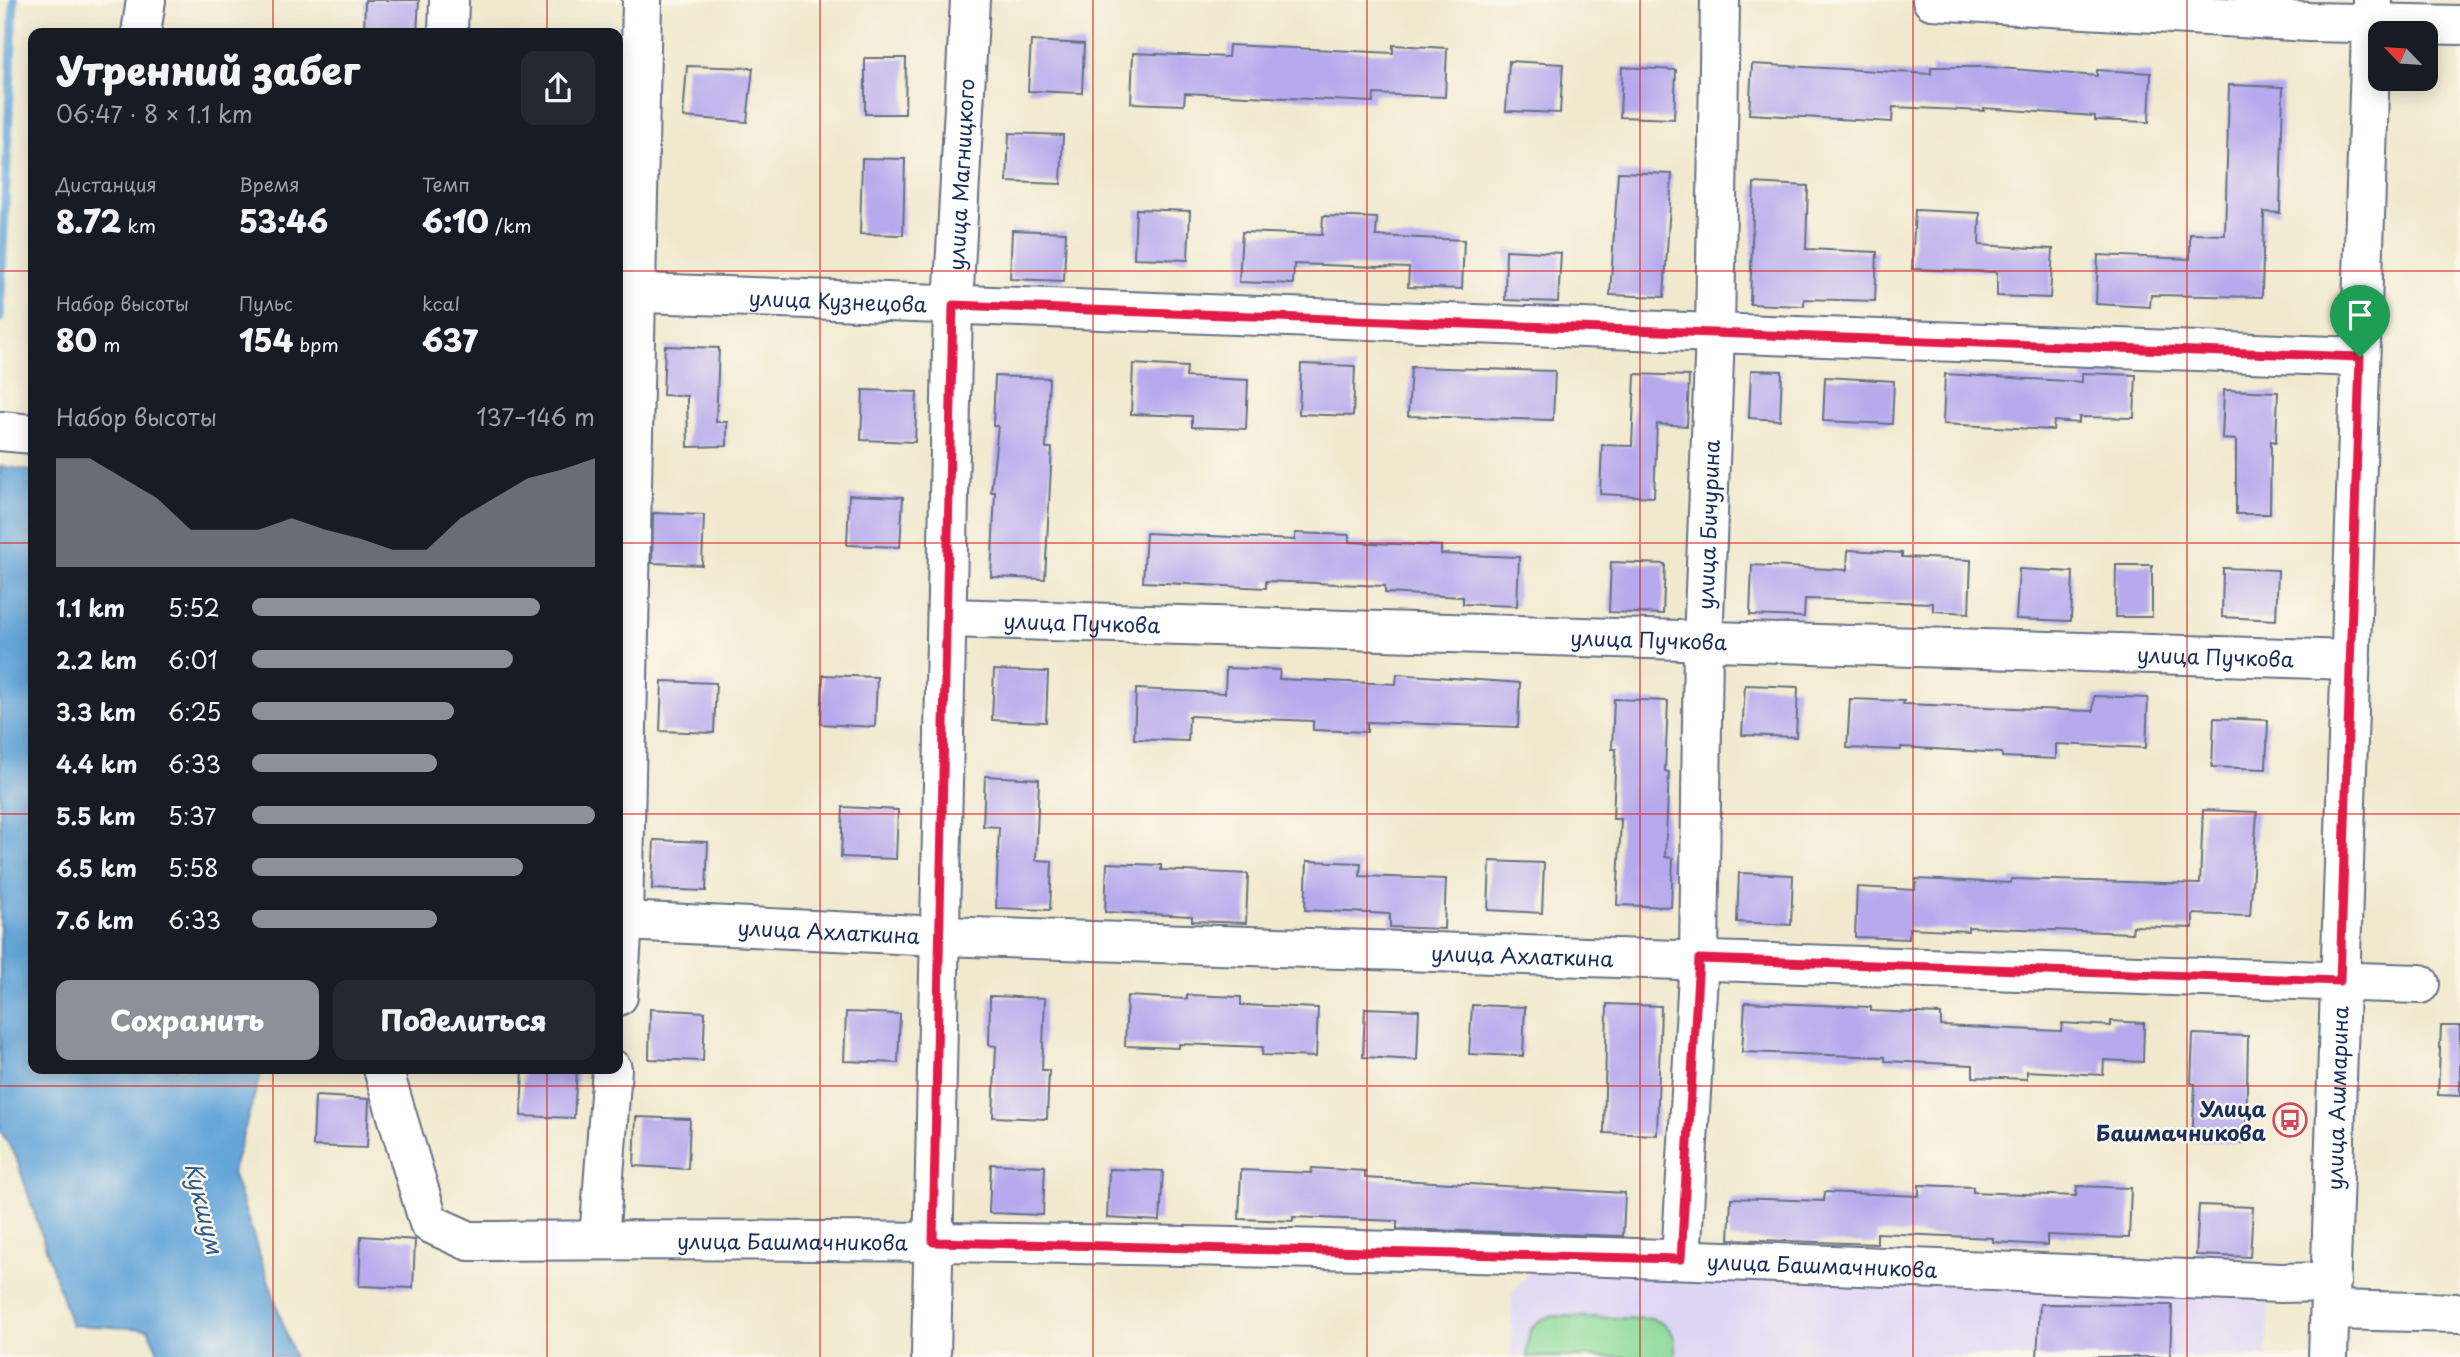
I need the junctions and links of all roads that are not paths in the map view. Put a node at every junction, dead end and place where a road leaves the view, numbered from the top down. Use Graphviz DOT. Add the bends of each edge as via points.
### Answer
graph roads {
  1 [pos="146,0"];
  2 [pos="449,0"];
  3 [pos="642,0"];
  4 [pos="970,0"];
  5 [pos="1720,0"];
  6 [pos="1932,0"];
  7 [pos="2372,11"];
  8 [pos="2460,25"];
  9 [pos="142,28"];
  10 [pos="448,28"];
  11 [pos="627,293"];
  12 [pos="953,305"];
  13 [pos="1715,334"];
  14 [pos="2360,357"];
  15 [pos="0,431"];
  16 [pos="28,434"];
  17 [pos="947,618"];
  18 [pos="1703,642"];
  19 [pos="2351,660"];
  20 [pos="623,921"];
  21 [pos="940,936"];
  22 [pos="1699,959"];
  23 [pos="2340,981"];
  24 [pos="2420,984"];
  25 [pos="384,1074"];
  26 [pos="612,1074"];
  27 [pos="599,1240"];
  28 [pos="933,1242"];
  29 [pos="1681,1259"];
  30 [pos="2330,1296"];
  31 [pos="2460,1313"];
  32 [pos="931,1357"];
  33 [pos="2328,1357"];
  1 -- 9 [label="street"];
  2 -- 10 [label="street"];
  3 -- 11 [label="street"];
  4 -- 12 [label="street, улица Магницкого"];
  5 -- 13 [label="street, улица Бичурина"];
  6 -- 7 [label="street" via="2309,22"];
  7 -- 8 [label="street"];
  7 -- 14 [label="street, улица Ашмарина"];
  11 -- 12 [label="street, улица Кузнецова"];
  11 -- 20 [label="street"];
  12 -- 13 [label="street, улица Кузнецова"];
  12 -- 17 [label="street, улица Магницкого"];
  13 -- 14 [label="street, улица Кузнецова"];
  13 -- 18 [label="street, улица Бичурина"];
  14 -- 19 [label="street, улица Ашмарина"];
  15 -- 16 [label="street"];
  17 -- 18 [label="street, улица Пучкова"];
  17 -- 21 [label="street, улица Магницкого"];
  18 -- 19 [label="street, улица Пучкова"];
  18 -- 22 [label="street, улица Бичурина"];
  19 -- 23 [label="street, улица Ашмарина"];
  20 -- 21 [label="street, улица Ахлаткина"];
  21 -- 22 [label="street, улица Ахлаткина"];
  21 -- 28 [label="street, улица Магницкого"];
  22 -- 23 [label="street, улица Ахлаткина"];
  22 -- 29 [label="street, улица Бичурина"];
  23 -- 24 [label="street, улица Ахлаткина"];
  23 -- 30 [label="street, улица Ашмарина"];
  25 -- 27 [label="street, улица Башмачникова" via="429,1223 470,1241"];
  26 -- 27 [label="street"];
  27 -- 28 [label="street, улица Башмачникова"];
  28 -- 29 [label="street, улица Башмачникова"];
  28 -- 32 [label="street, улица Магницкого"];
  29 -- 30 [label="street, улица Башмачникова" via="2280,1283"];
  30 -- 31 [label="street, улица Башмачникова"];
  30 -- 33 [label="street, улица Ашмарина"];
}
